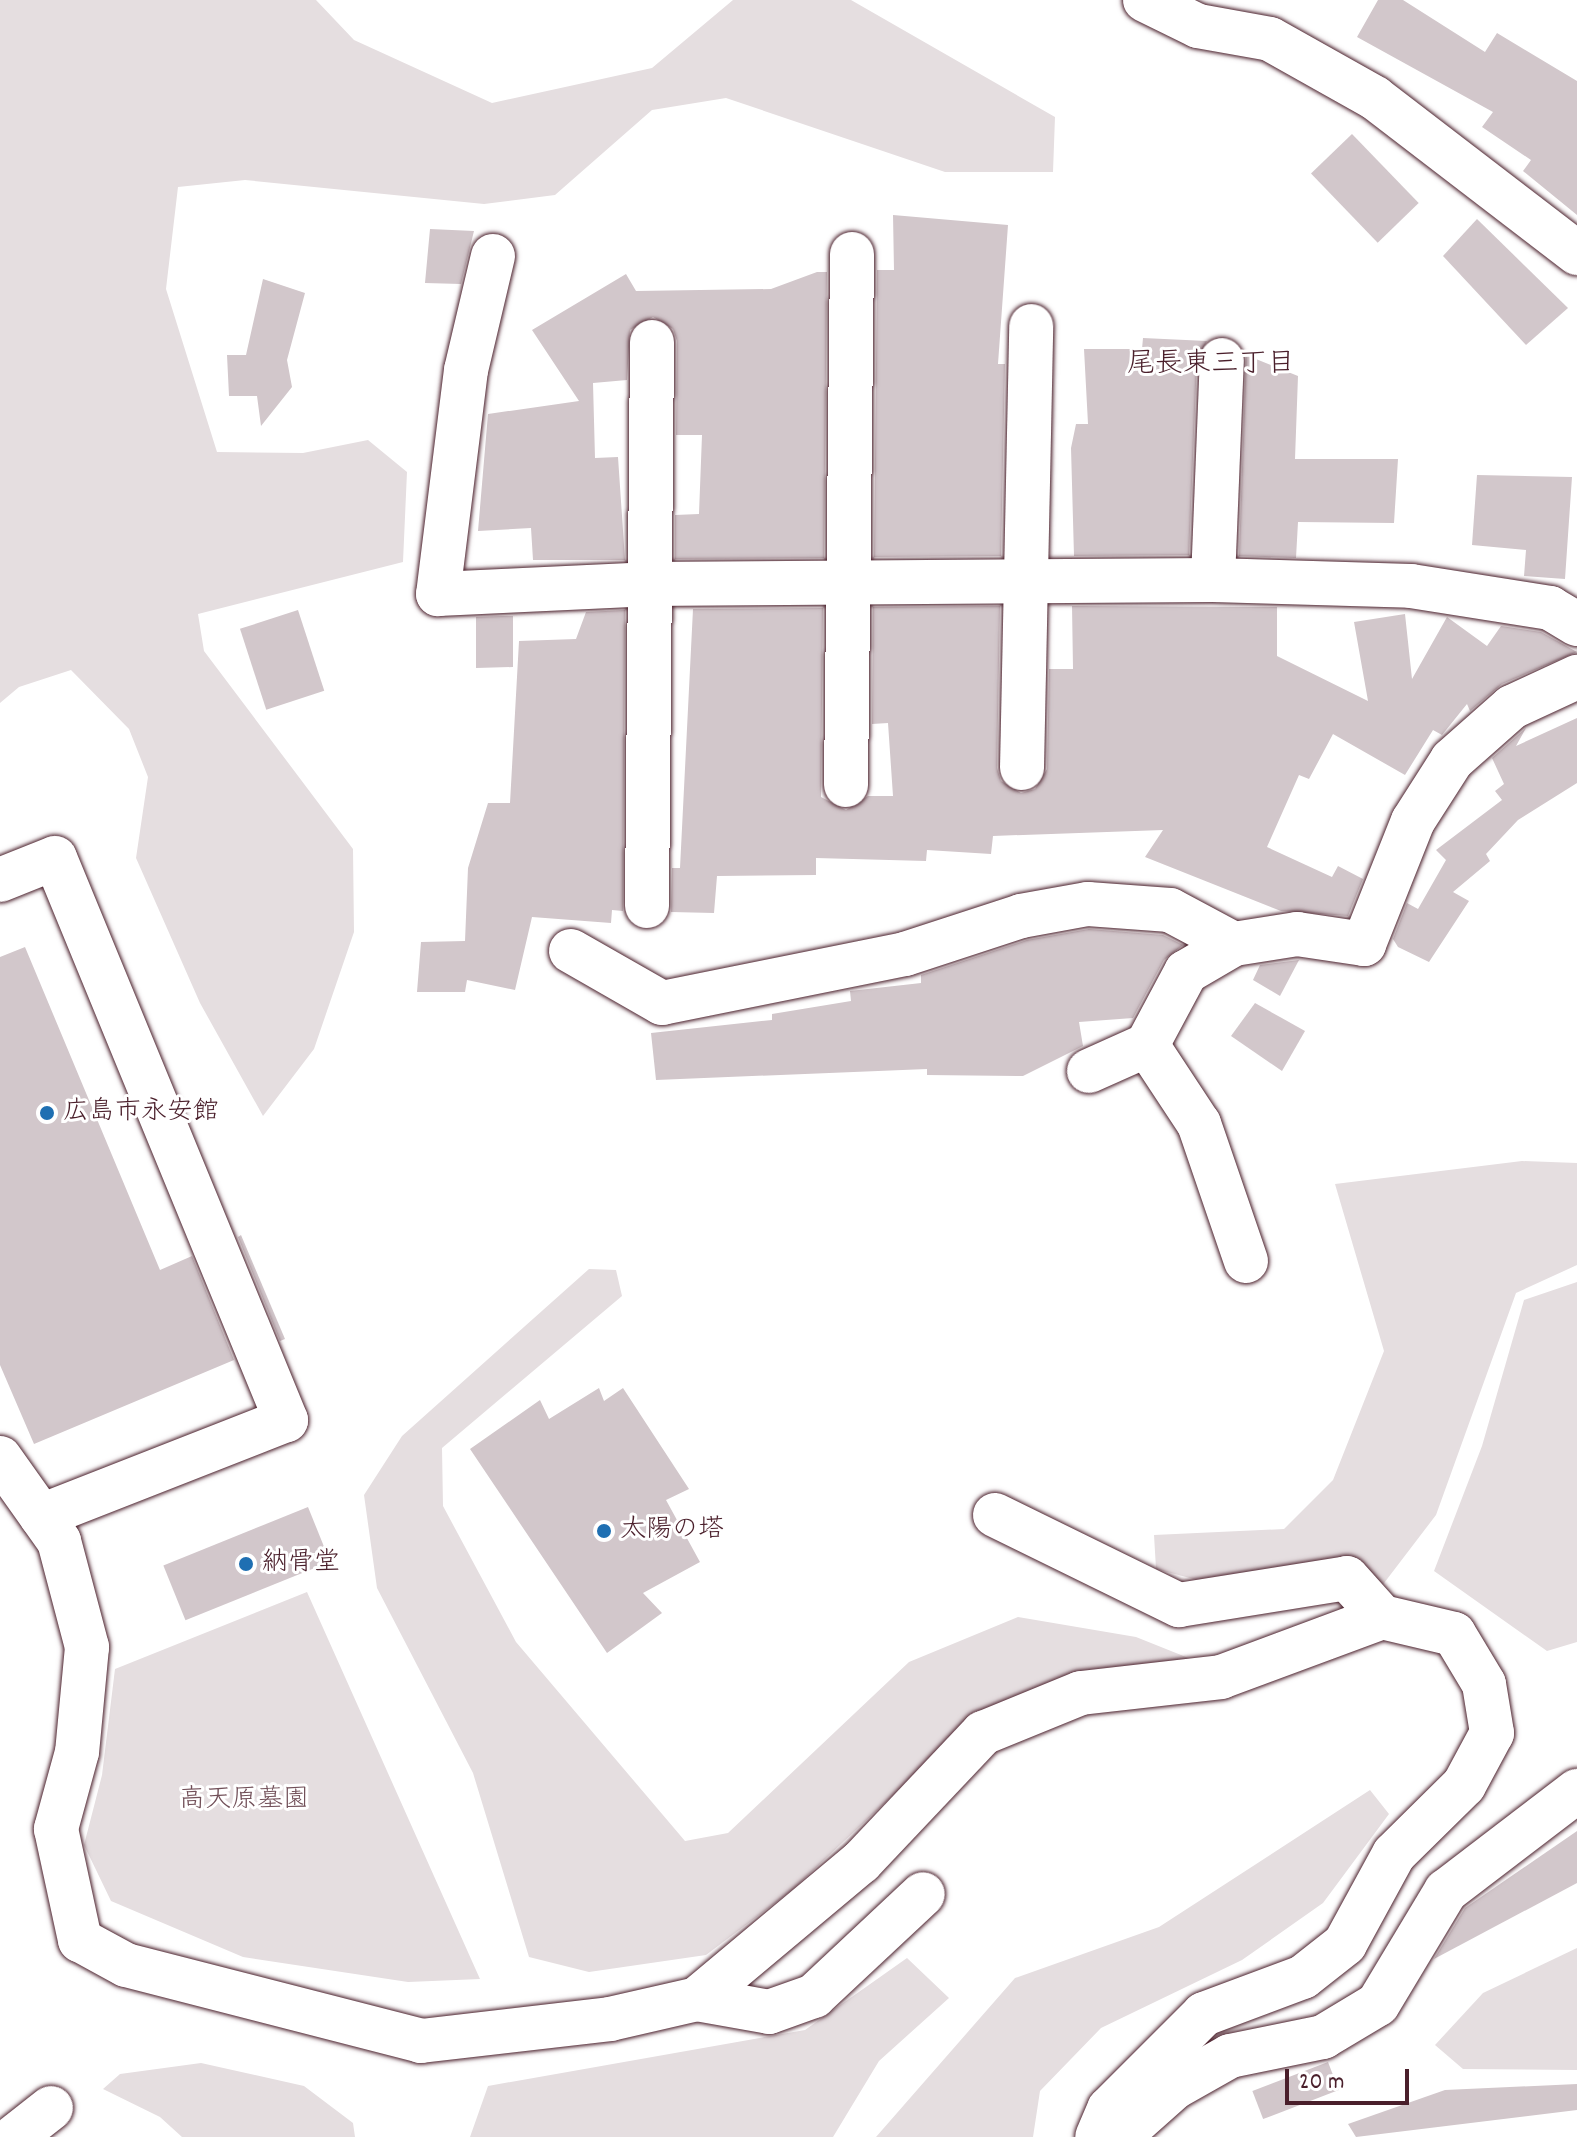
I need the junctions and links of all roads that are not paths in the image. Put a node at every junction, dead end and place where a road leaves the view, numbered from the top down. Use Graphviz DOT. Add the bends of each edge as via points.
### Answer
graph roads {
  1 [pos="1145,0"];
  2 [pos="1577,253"];
  3 [pos="852,254"];
  4 [pos="493,256"];
  5 [pos="1031,326"];
  6 [pos="652,342"];
  7 [pos="1222,360"];
  8 [pos="1028,578"];
  9 [pos="1213,580"];
  10 [pos="850,581"];
  11 [pos="647,584"];
  12 [pos="1577,624"];
  13 [pos="1577,677"];
  14 [pos="1022,768"];
  15 [pos="846,785"];
  16 [pos="0,880"];
  17 [pos="647,906"];
  18 [pos="1234,944"];
  19 [pos="571,951"];
  20 [pos="1147,1045"];
  21 [pos="1089,1071"];
  22 [pos="1246,1261"];
  23 [pos="0,1458"];
  24 [pos="995,1515"];
  25 [pos="41,1516"];
  26 [pos="1382,1617"];
  27 [pos="1577,1791"];
  28 [pos="923,1894"];
  29 [pos="697,1999"];
  30 [pos="51,2108"];
  31 [pos="14,2137"];
  32 [pos="1097,2137"];
  33 [pos="1119,2137"];
  1 -- 2 [label="street" via="1198,26 1270,39 1375,98"];
  3 -- 10 [label="street"];
  4 -- 11 [label="street" via="466,370 438,594"];
  5 -- 8 [label="street"];
  6 -- 11 [label="street"];
  7 -- 9 [label="street"];
  8 -- 9 [label="street"];
  8 -- 10 [label="street"];
  8 -- 14 [label="street"];
  9 -- 12 [label="street" via="1411,586 1550,608"];
  10 -- 11 [label="street"];
  10 -- 15 [label="street"];
  11 -- 17 [label="street"];
  13 -- 18 [label="street" via="1512,707 1452,760 1413,821 1364,944 1297,934"];
  16 -- 25 [label="street" via="55,858 286,1420"];
  18 -- 19 [label="street" via="1170,910 1088,904 1021,916 905,954 662,1003"];
  18 -- 20 [label="street" via="1186,972"];
  20 -- 21 [label="street"];
  20 -- 22 [label="street" via="1199,1124"];
  23 -- 25 [label="street"];
  24 -- 26 [label="street" via="1179,1605 1347,1578"];
  25 -- 29 [label="street" via="59,1541 87,1647 77,1752 56,1829 80,1940 126,1965 421,2041 610,2019"];
  26 -- 29 [label="street" via="1221,1677 1081,1693 983,1733 861,1862"];
  26 -- 32 [label="street" via="1454,1634 1484,1684 1492,1733 1464,1785 1394,1854 1345,1944 1303,1977 1204,2014 1109,2109"];
  27 -- 33 [label="street" via="1446,1891 1378,2004 1323,2037 1230,2056 1175,2087"];
  28 -- 29 [label="street" via="814,1996 769,2012"];
  30 -- 31 [label="street"];
}
